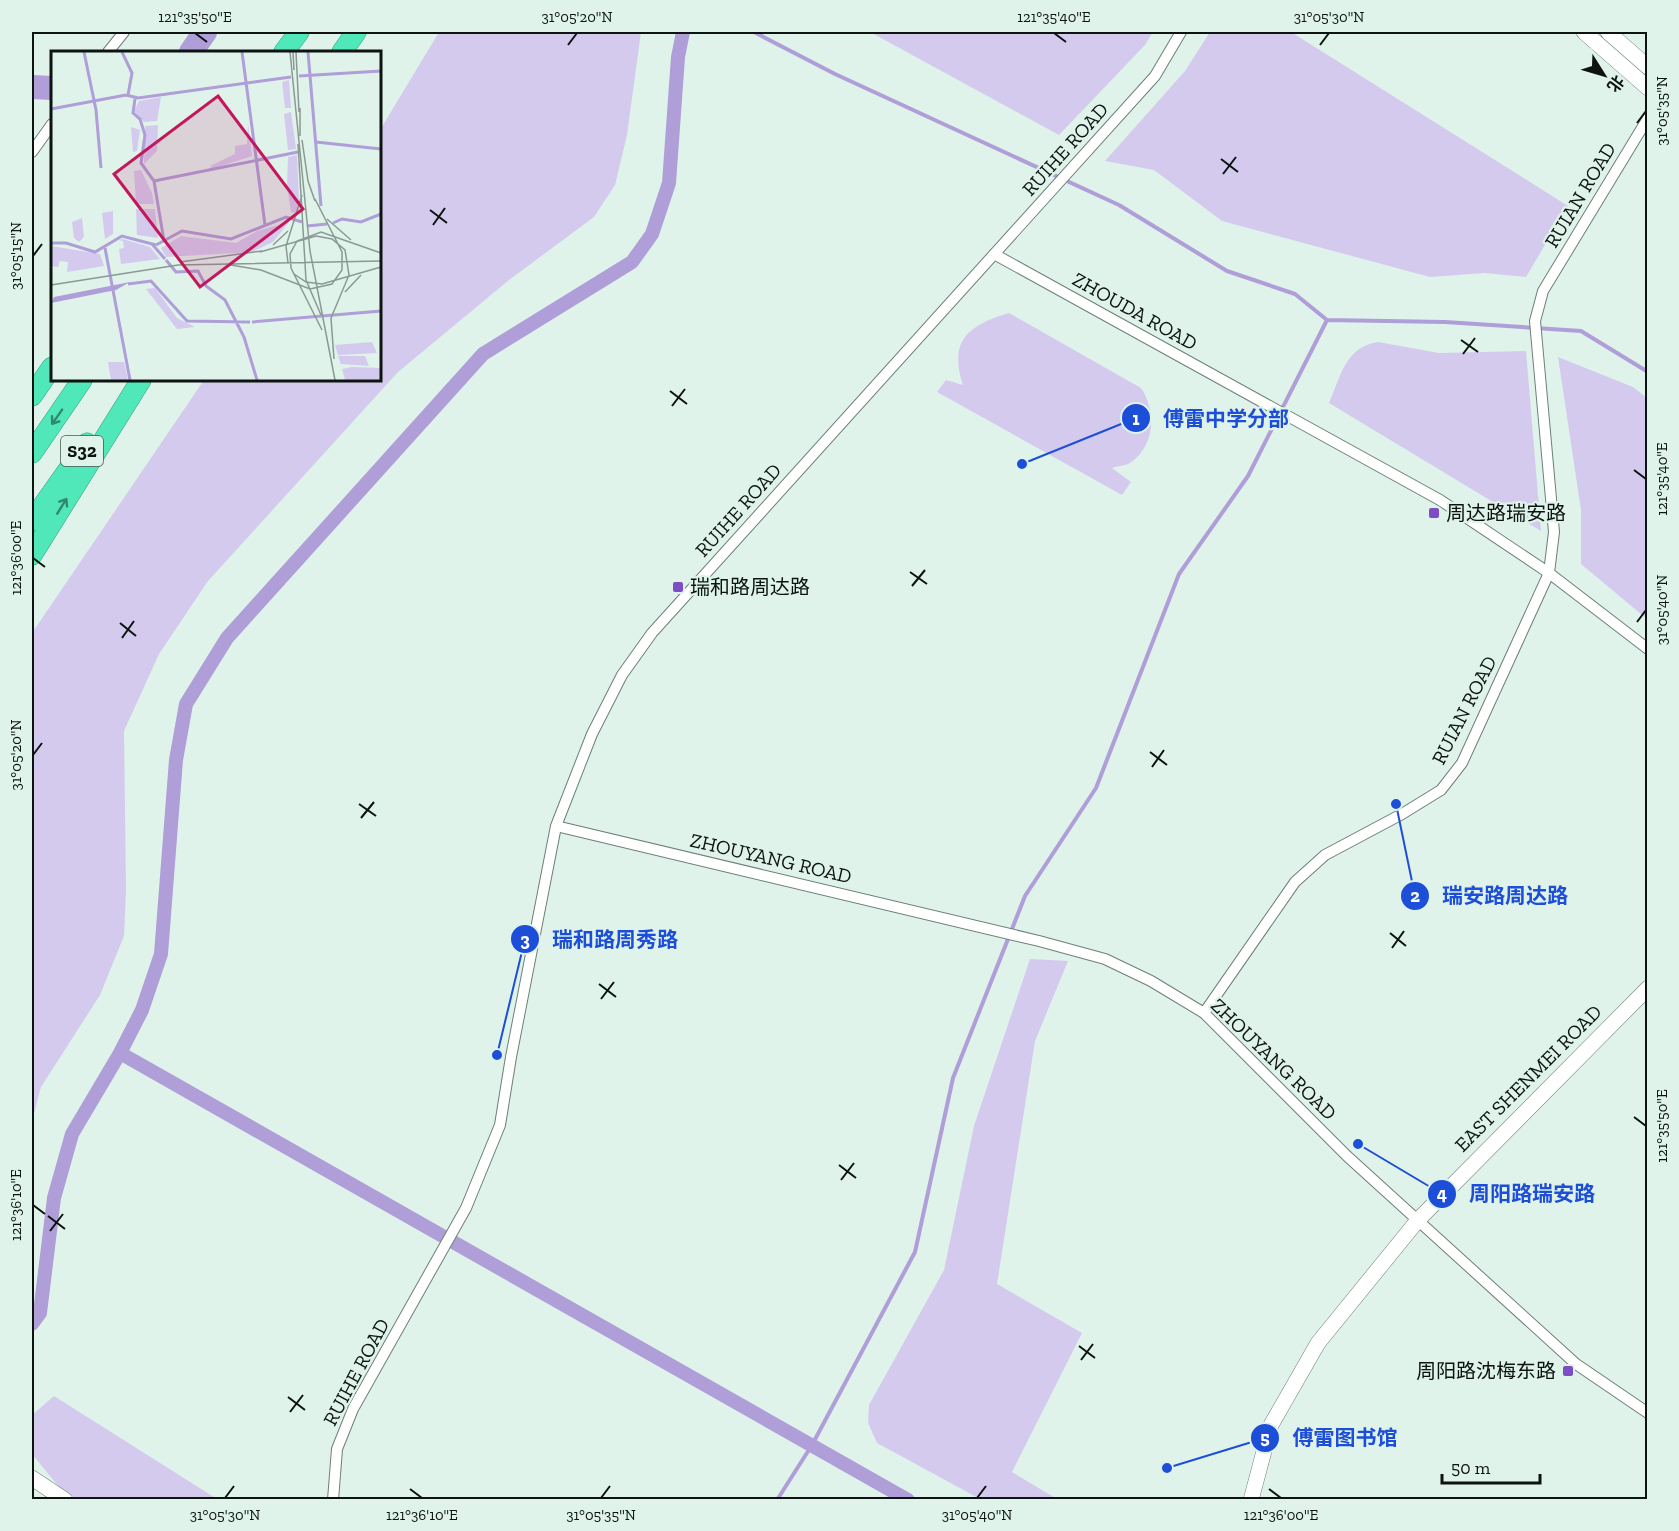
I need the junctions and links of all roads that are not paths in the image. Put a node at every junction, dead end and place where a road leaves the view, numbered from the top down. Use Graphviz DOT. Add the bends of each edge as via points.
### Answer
graph roads {
  1 [pos="124,32"];
  2 [pos="299,32"];
  3 [pos="306,32"];
  4 [pos="357,32"];
  5 [pos="1181,32"];
  6 [pos="1584,32"];
  7 [pos="1608,32"];
  8 [pos="109,51"];
  9 [pos="285,51"];
  10 [pos="293,51"];
  11 [pos="344,51"];
  12 [pos="1647,67"];
  13 [pos="1647,88"];
  14 [pos="1647,118"];
  15 [pos="51,125"];
  16 [pos="32,152"];
  17 [pos="994,254"];
  18 [pos="51,368"];
  19 [pos="81,381"];
  20 [pos="129,381"];
  21 [pos="140,381"];
  22 [pos="32,396"];
  23 [pos="32,453"];
  24 [pos="32,521"];
  25 [pos="32,555"];
  26 [pos="1549,573"];
  27 [pos="1647,649"];
  28 [pos="556,826"];
  29 [pos="1647,988"];
  30 [pos="1204,1013"];
  31 [pos="1418,1220"];
  32 [pos="1647,1413"];
  33 [pos="32,1478"];
  34 [pos="65,1500"];
  35 [pos="333,1500"];
  36 [pos="1251,1500"];
  1 -- 8 [label="street"];
  2 -- 9 [label="highway"];
  3 -- 10 [label="highway"];
  4 -- 11 [label="highway"];
  5 -- 17 [label="street, RUIHE ROAD" via="1155,76"];
  6 -- 13 [label="street"];
  7 -- 12 [label="street"];
  14 -- 26 [label="street, RUIAN ROAD" via="1543,291 1535,321 1554,532"];
  15 -- 16 [label="street"];
  17 -- 26 [label="street, ZHOUDA ROAD" via="1440,500"];
  17 -- 28 [label="street, RUIHE ROAD" via="652,633 622,675 592,734"];
  18 -- 22 [label="highway"];
  19 -- 23 [label="highway, S32, one-way"];
  20 -- 24 [label="highway, S32"];
  25 -- 21 [label="highway, one-way"];
  26 -- 27 [label="street"];
  26 -- 30 [label="street, RUIAN ROAD" via="1462,762 1441,790 1325,855 1294,882"];
  28 -- 30 [label="street, ZHOUYANG ROAD" via="1105,959"];
  28 -- 35 [label="street, RUIHE ROAD" via="501,1125 466,1208 353,1409 337,1449"];
  29 -- 31 [label="street, EAST SHENMEI ROAD"];
  30 -- 31 [label="street, ZHOUYANG ROAD" via="1347,1156"];
  31 -- 32 [label="street, ZHOUYANG ROAD" via="1576,1364"];
  31 -- 36 [label="street, EAST SHENMEI ROAD" via="1318,1343 1271,1425"];
  33 -- 34 [label="street"];
}
